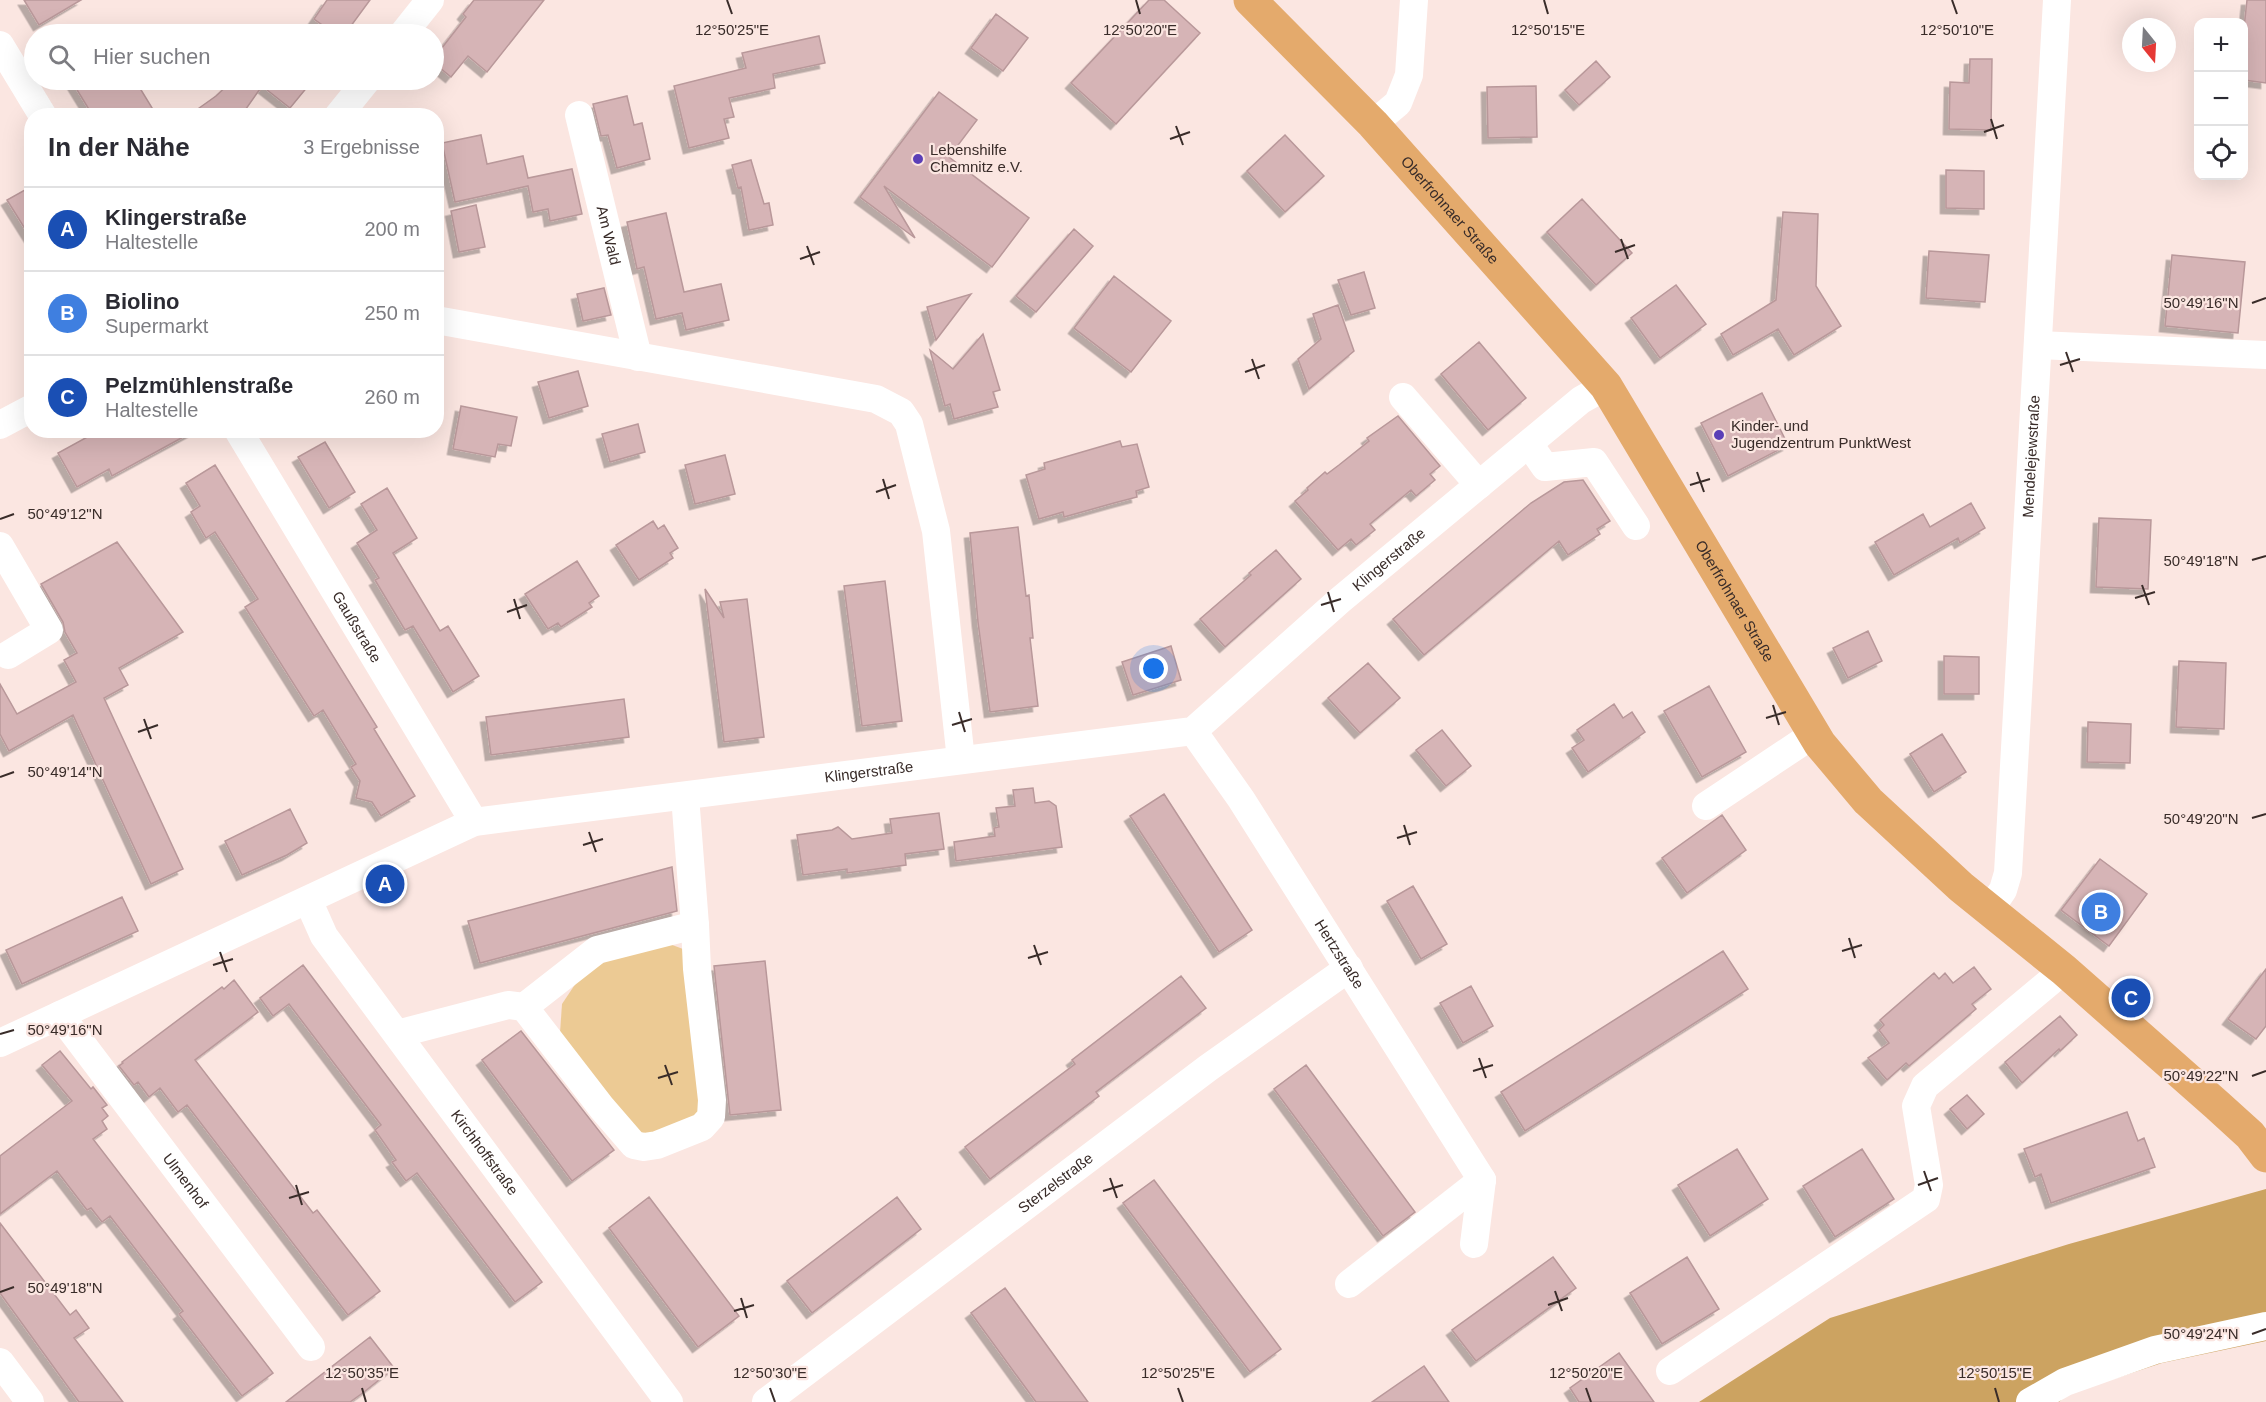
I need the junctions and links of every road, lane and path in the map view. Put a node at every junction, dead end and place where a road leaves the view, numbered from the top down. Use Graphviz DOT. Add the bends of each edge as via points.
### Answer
graph roads {
  1 [pos="430,0"];
  2 [pos="1250,0"];
  3 [pos="1414,0"];
  4 [pos="2058,0"];
  5 [pos="410,24"];
  6 [pos="0,45"];
  7 [pos="24,85"];
  8 [pos="27,90"];
  9 [pos="359,90"];
  10 [pos="38,108"];
  11 [pos="344,108"];
  12 [pos="579,115"];
  13 [pos="1373,124"];
  14 [pos="444,321"];
  15 [pos="2038,345"];
  16 [pos="2266,355"];
  17 [pos="638,357"];
  18 [pos="1606,386"];
  19 [pos="1402,397"];
  20 [pos="24,412"];
  21 [pos="0,425"];
  22 [pos="243,438"];
  23 [pos="1529,444"];
  24 [pos="1479,485"];
  25 [pos="1636,526"];
  26 [pos="0,546"];
  27 [pos="8,655"];
  28 [pos="1193,731"];
  29 [pos="1814,734"];
  30 [pos="961,760"];
  31 [pos="685,796"];
  32 [pos="1706,807"];
  33 [pos="474,822"];
  34 [pos="308,900"];
  35 [pos="1990,909"];
  36 [pos="695,925"];
  37 [pos="1348,968"];
  38 [pos="2064,970"];
  39 [pos="524,1006"];
  40 [pos="60,1015"];
  41 [pos="397,1034"];
  42 [pos="0,1043"];
  43 [pos="2261,1138"];
  44 [pos="1482,1180"];
  45 [pos="1474,1244"];
  46 [pos="1349,1284"];
  47 [pos="2266,1326"];
  48 [pos="311,1347"];
  49 [pos="0,1362"];
  50 [pos="1670,1371"];
  51 [pos="30,1402"];
  52 [pos="669,1402"];
  53 [pos="766,1402"];
  54 [pos="2030,1402"];
  1 -- 5 [label="street"];
  2 -- 13 [label="main road, Oberfrohnaer Straße"];
  3 -- 13 [label="street" via="1409,75 1398,104"];
  4 -- 15 [label="street, Mendelejewstraße"];
  6 -- 7 [label="street"];
  8 -- 10 [label="street"];
  9 -- 11 [label="street"];
  12 -- 17 [label="street, Am Wald"];
  13 -- 18 [label="main road, Oberfrohnaer Straße"];
  14 -- 17 [label="street"];
  15 -- 16 [label="street"];
  15 -- 35 [label="street, Mendelejewstraße" via="2008,873 2003,890"];
  17 -- 30 [label="street" via="876,399 901,412 909,424 936,531"];
  18 -- 23 [label="street, Klingerstraße" via="1581,400"];
  18 -- 29 [label="main road, Oberfrohnaer Straße"];
  19 -- 24 [label="street"];
  20 -- 21 [label="street"];
  22 -- 33 [label="street, Gaußstraße"];
  23 -- 24 [label="street, Klingerstraße"];
  23 -- 25 [label="street" via="1545,467 1594,462"];
  24 -- 28 [label="street, Klingerstraße"];
  26 -- 27 [label="street" via="49,630"];
  28 -- 30 [label="street, Klingerstraße"];
  28 -- 37 [label="street, Hertzstraße"];
  29 -- 32 [label="street"];
  29 -- 35 [label="main road, Oberfrohnaer Straße" via="1868,801"];
  30 -- 31 [label="street, Klingerstraße"];
  31 -- 33 [label="street, Klingerstraße"];
  31 -- 36 [label="street"];
  33 -- 34 [label="street, Klingerstraße"];
  34 -- 40 [label="street, Klingerstraße"];
  34 -- 41 [label="street, Kirchhoffstraße" via="324,936"];
  35 -- 38 [label="main road, Oberfrohnaer Straße"];
  36 -- 39 [label="street" via="597,950"];
  36 -- 39 [label="street" via="712,1100 711,1117 702,1127 657,1145 634,1145"];
  37 -- 44 [label="street, Hertzstraße"];
  37 -- 53 [label="street, Sterzelstraße" via="1199,1075"];
  38 -- 43 [label="main road, Oberfrohnaer Straße"];
  38 -- 50 [label="street" via="1925,1086 1916,1106 1929,1185 1926,1199"];
  39 -- 41 [label="street" via="508,1005"];
  40 -- 42 [label="street, Klingerstraße"];
  40 -- 48 [label="street, Ulmenhof"];
  41 -- 52 [label="street, Kirchhoffstraße"];
  44 -- 45 [label="street"];
  44 -- 46 [label="street"];
  47 -- 54 [label="street" via="2155,1350 2065,1382"];
  49 -- 51 [label="street"];
}
